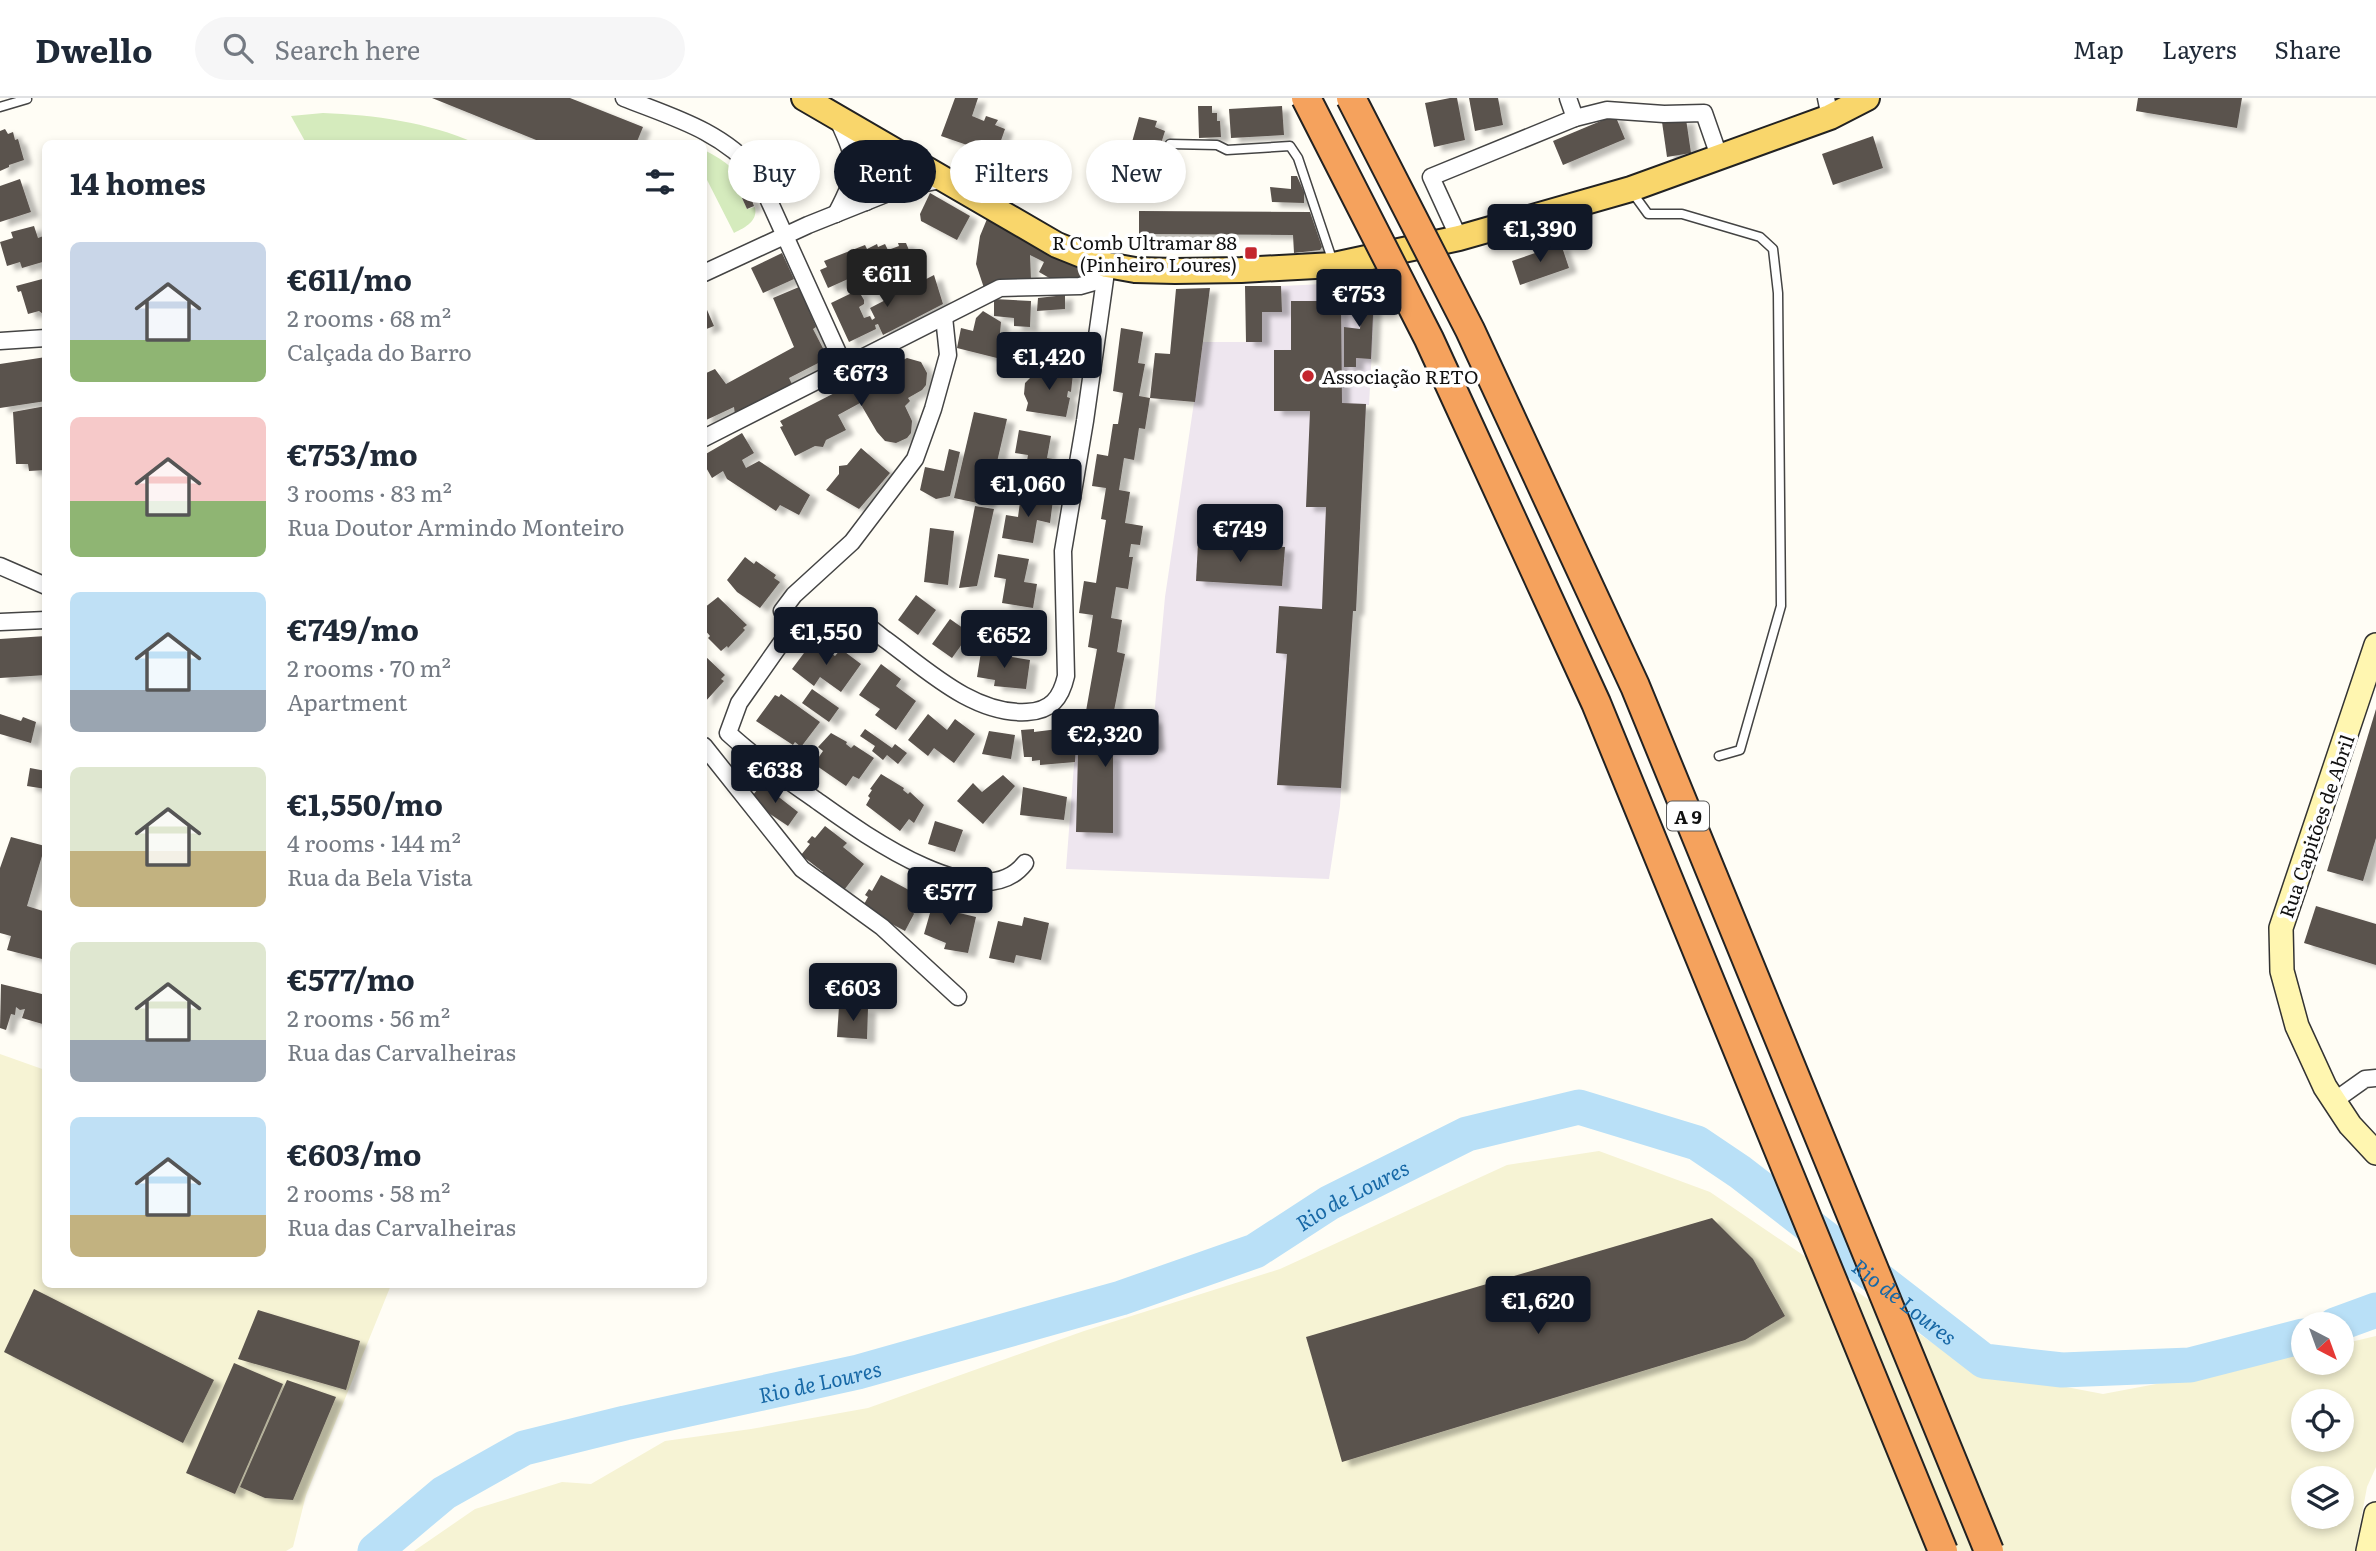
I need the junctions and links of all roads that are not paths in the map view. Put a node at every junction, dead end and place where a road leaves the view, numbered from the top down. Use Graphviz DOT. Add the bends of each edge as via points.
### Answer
graph roads {
  1 [pos="624,98"];
  2 [pos="804,98"];
  3 [pos="1306,98"];
  4 [pos="1351,98"];
  5 [pos="1568,98"];
  6 [pos="1867,98"];
  7 [pos="27,100"];
  8 [pos="0,107"];
  9 [pos="1828,107"];
  10 [pos="835,114"];
  11 [pos="1575,118"];
  12 [pos="879,140"];
  13 [pos="1186,144"];
  14 [pos="1719,156"];
  15 [pos="936,174"];
  16 [pos="945,179"];
  17 [pos="936,181"];
  18 [pos="1630,189"];
  19 [pos="864,203"];
  20 [pos="836,214"];
  21 [pos="785,236"];
  22 [pos="1460,238"];
  23 [pos="1107,265"];
  24 [pos="1334,265"];
  25 [pos="707,272"];
  26 [pos="944,317"];
  27 [pos="42,338"];
  28 [pos="0,341"];
  29 [pos="844,366"];
  30 [pos="707,436"];
  31 [pos="0,566"];
  32 [pos="42,584"];
  33 [pos="42,620"];
  34 [pos="0,622"];
  35 [pos="791,629"];
  36 [pos="2375,650"];
  37 [pos="728,733"];
  38 [pos="707,742"];
  39 [pos="707,747"];
  40 [pos="1719,756"];
  41 [pos="1024,863"];
  42 [pos="958,997"];
  43 [pos="2376,1077"];
  44 [pos="2334,1101"];
  45 [pos="2376,1153"];
  46 [pos="2376,1514"];
  47 [pos="1943,1551"];
  48 [pos="1989,1551"];
  49 [pos="2368,1551"];
  1 -- 21 [label="street" via="698,128 741,153 756,172"];
  2 -- 10 [label="main road"];
  3 -- 47 [label="highway, A 9, bridge" via="1429,339 1596,703"];
  4 -- 48 [label="highway, A 9, bridge" via="1471,330 1635,686"];
  5 -- 11 [label="street"];
  6 -- 9 [label="main road"];
  7 -- 8 [label="lane"];
  9 -- 14 [label="main road"];
  10 -- 12 [label="main road"];
  10 -- 20 [label="street" via="854,161 852,184"];
  11 -- 14 [label="street" via="1607,110 1704,113"];
  11 -- 22 [label="street" via="1431,177"];
  13 -- 24 [label="lane" via="1217,145 1227,150 1290,146"];
  14 -- 18 [label="main road"];
  15 -- 16 [label="main road"];
  16 -- 17 [label="street"];
  16 -- 23 [label="main road" via="1057,246"];
  18 -- 22 [label="main road"];
  18 -- 40 [label="lane" via="1648,214 1682,214 1760,237 1773,248 1778,293 1781,606 1741,750"];
  19 -- 20 [label="street"];
  20 -- 21 [label="street"];
  21 -- 25 [label="street"];
  21 -- 29 [label="street"];
  22 -- 24 [label="main road"];
  23 -- 24 [label="main road" via="1175,271"];
  23 -- 26 [label="street" via="1094,282 1000,288"];
  23 -- 35 [label="street" via="1063,551 1066,676 1054,704 1036,712 1009,713 963,696 857,620 818,620"];
  26 -- 29 [label="street"];
  26 -- 35 [label="street" via="948,355 915,459 852,542 782,611"];
  27 -- 28 [label="street"];
  29 -- 30 [label="street"];
  31 -- 32 [label="street"];
  33 -- 34 [label="street"];
  35 -- 37 [label="street" via="740,703"];
  36 -- 44 [label="street, Rua Capitões de Abril" via="2281,928 2282,971 2297,1026"];
  37 -- 38 [label="street"];
  37 -- 41 [label="street" via="752,755 909,861 981,882 1002,879"];
  39 -- 42 [label="street" via="802,869 882,927"];
  43 -- 44 [label="street" via="2365,1079"];
  44 -- 45 [label="street, Rua Capitões de Abril"];
  46 -- 49 [label="street"];
}
